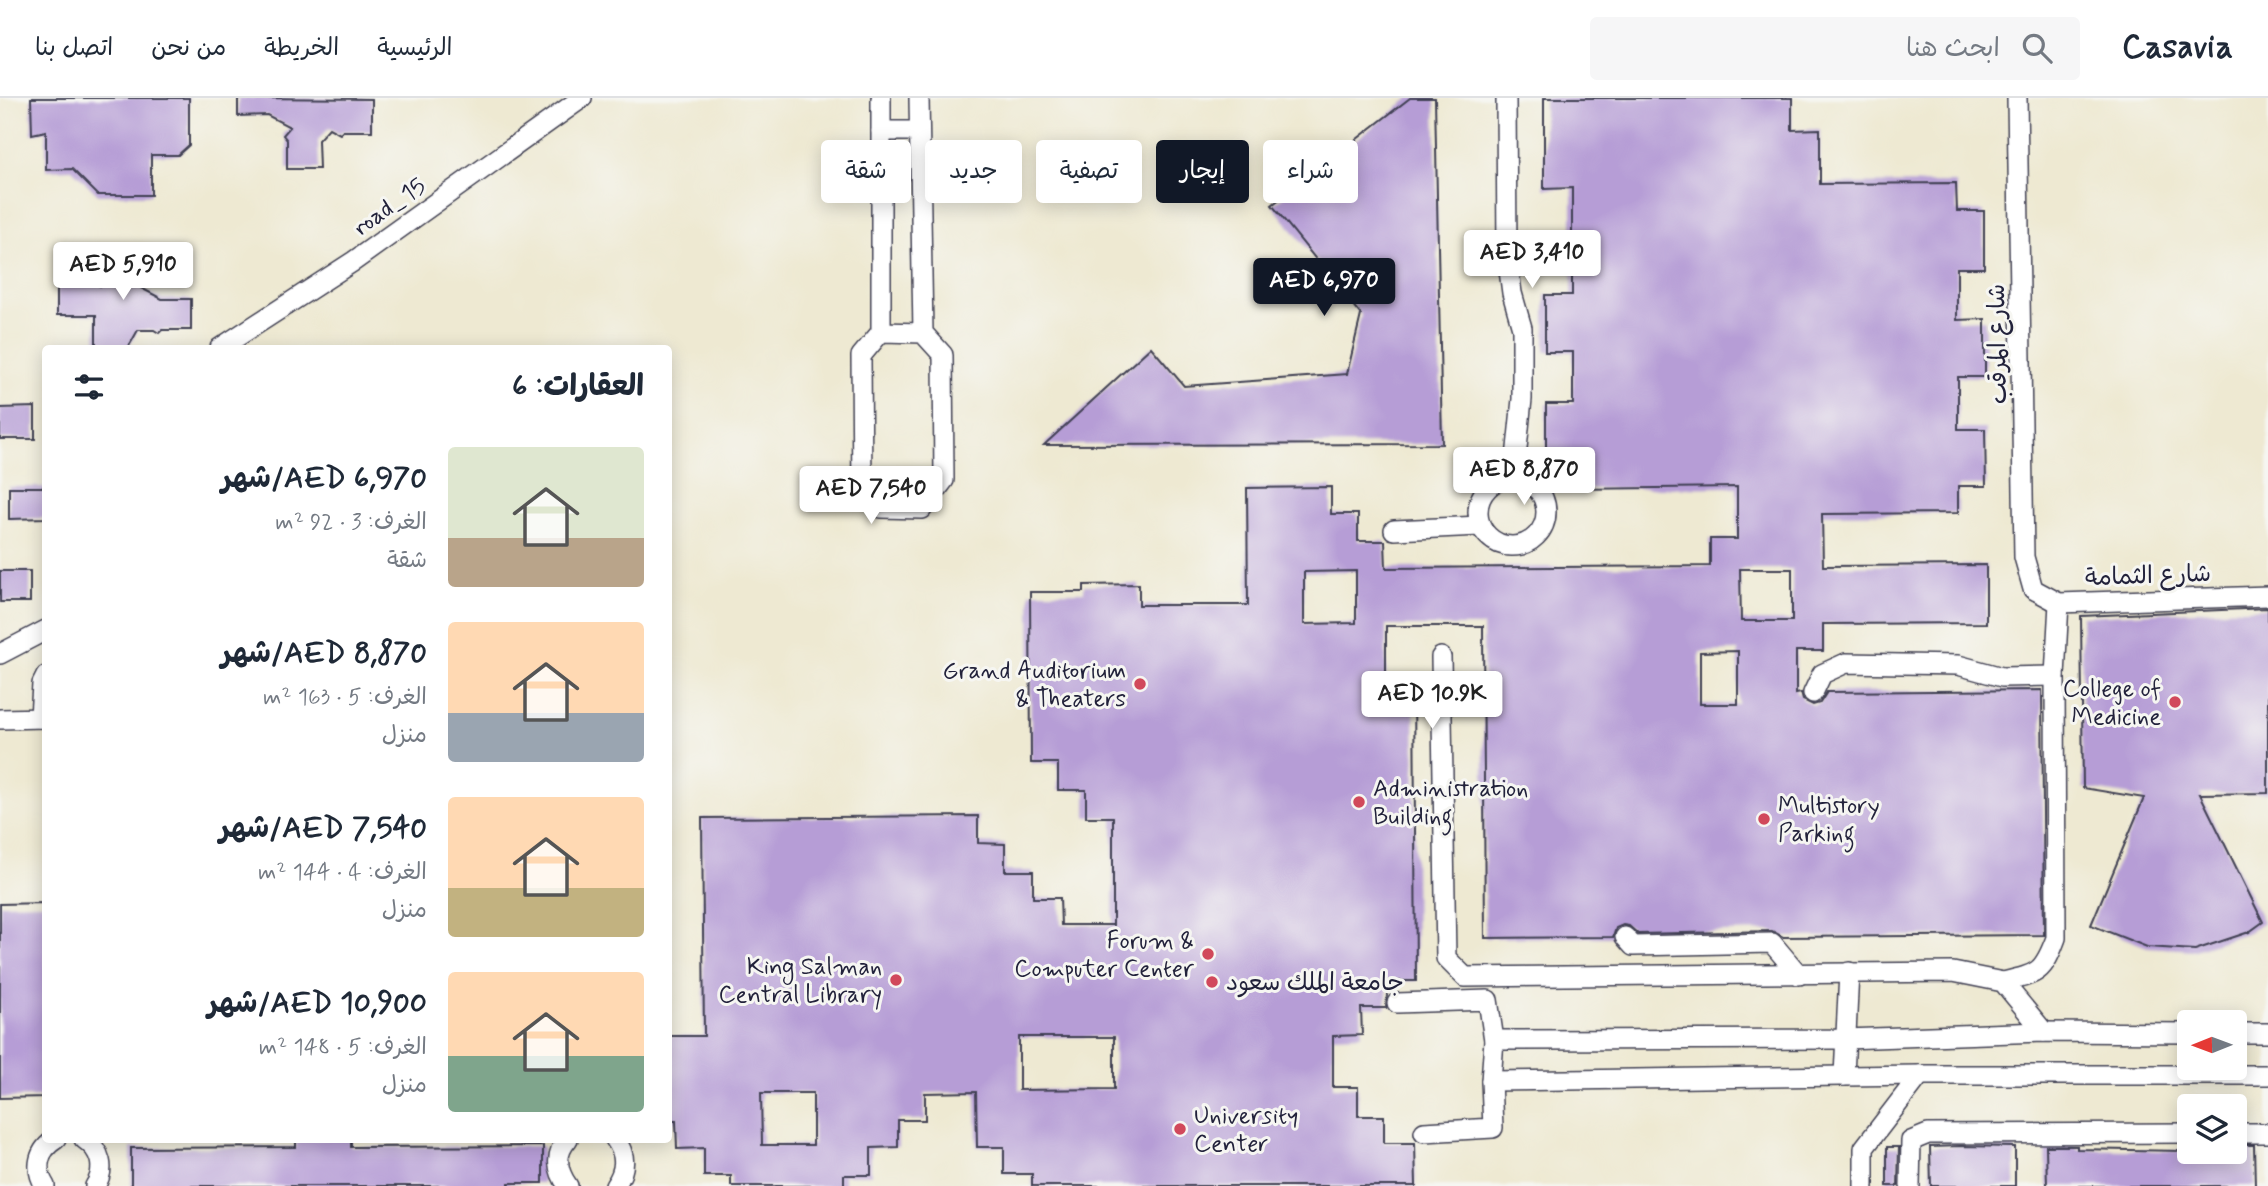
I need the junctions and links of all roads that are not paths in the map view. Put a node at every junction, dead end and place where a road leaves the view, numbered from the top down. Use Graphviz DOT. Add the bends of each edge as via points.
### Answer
graph roads {
  1 [pos="582,98"];
  2 [pos="881,98"];
  3 [pos="919,98"];
  4 [pos="1506,98"];
  5 [pos="2017,98"];
  6 [pos="881,131"];
  7 [pos="919,131"];
  8 [pos="880,332"];
  9 [pos="923,332"];
  10 [pos="225,345"];
  11 [pos="1514,478"];
  12 [pos="1480,526"];
  13 [pos="1394,530"];
  14 [pos="2033,589"];
  15 [pos="2268,596"];
  16 [pos="2059,603"];
  17 [pos="42,632"];
  18 [pos="0,654"];
  19 [pos="1441,657"];
  20 [pos="2055,676"];
  21 [pos="1813,693"];
  22 [pos="42,718"];
  23 [pos="0,719"];
  24 [pos="1625,937"];
  25 [pos="1849,972"];
  26 [pos="1799,975"];
  27 [pos="2003,982"];
  28 [pos="1397,1003"];
  29 [pos="2044,1032"];
  30 [pos="2177,1033"];
  31 [pos="2247,1033"];
  32 [pos="2268,1033"];
  33 [pos="1845,1039"];
  34 [pos="1494,1040"];
  35 [pos="2177,1072"];
  36 [pos="2247,1074"];
  37 [pos="1920,1075"];
  38 [pos="1844,1076"];
  39 [pos="2268,1076"];
  40 [pos="1491,1081"];
  41 [pos="1424,1132"];
  42 [pos="2177,1133"];
  43 [pos="2247,1133"];
  44 [pos="2268,1133"];
  45 [pos="52,1143"];
  46 [pos="89,1143"];
  47 [pos="566,1143"];
  48 [pos="617,1143"];
  49 [pos="45,1186"];
  50 [pos="95,1186"];
  51 [pos="568,1186"];
  52 [pos="615,1186"];
  53 [pos="1864,1186"];
  54 [pos="1910,1186"];
  1 -- 10 [label="street, road_15" via="354,261"];
  2 -- 6 [label="street"];
  3 -- 7 [label="street"];
  4 -- 11 [label="street" via="1507,255 1522,328 1522,399"];
  5 -- 14 [label="street, شارع المرقب" via="2024,557"];
  6 -- 7 [label="street"];
  6 -- 8 [label="street"];
  7 -- 9 [label="street"];
  8 -- 9 [label="street"];
  8 -- 9 [label="street" via="861,356 862,494 881,508 900,509 922,509 944,480 943,355"];
  11 -- 12 [label="street" via="1502,479 1483,492 1478,503"];
  11 -- 12 [label="street" via="1534,486 1545,505 1546,516 1537,535 1508,546 1496,543"];
  12 -- 13 [label="street"];
  14 -- 16 [label="street, شارع الثمامة"];
  15 -- 16 [label="street, شارع الثمامة"];
  16 -- 20 [label="street"];
  17 -- 18 [label="street"];
  19 -- 26 [label="street" via="1446,958 1465,977"];
  20 -- 21 [label="street" via="2001,677 1958,665 1846,663 1822,674"];
  20 -- 27 [label="street" via="2056,938 2048,961 2032,975"];
  22 -- 23 [label="street"];
  24 -- 26 [label="street" via="1633,946 1649,947 1772,943"];
  25 -- 26 [label="street"];
  25 -- 27 [label="street" via="1954,972"];
  25 -- 33 [label="street"];
  27 -- 29 [label="street"];
  28 -- 34 [label="street" via="1488,1000"];
  29 -- 30 [label="street"];
  29 -- 33 [label="street"];
  31 -- 32 [label="street"];
  33 -- 34 [label="street"];
  33 -- 38 [label="street"];
  34 -- 40 [label="street"];
  35 -- 37 [label="street"];
  36 -- 39 [label="street"];
  37 -- 38 [label="street"];
  37 -- 53 [label="street" via="1864,1148"];
  38 -- 40 [label="street"];
  40 -- 41 [label="street" via="1493,1128"];
  42 -- 54 [label="street" via="1928,1134 1911,1141"];
  43 -- 44 [label="street"];
  45 -- 49 [label="street" via="38,1163"];
  46 -- 50 [label="street" via="101,1163"];
  47 -- 51 [label="street" via="558,1166"];
  48 -- 52 [label="street" via="624,1167"];
}
